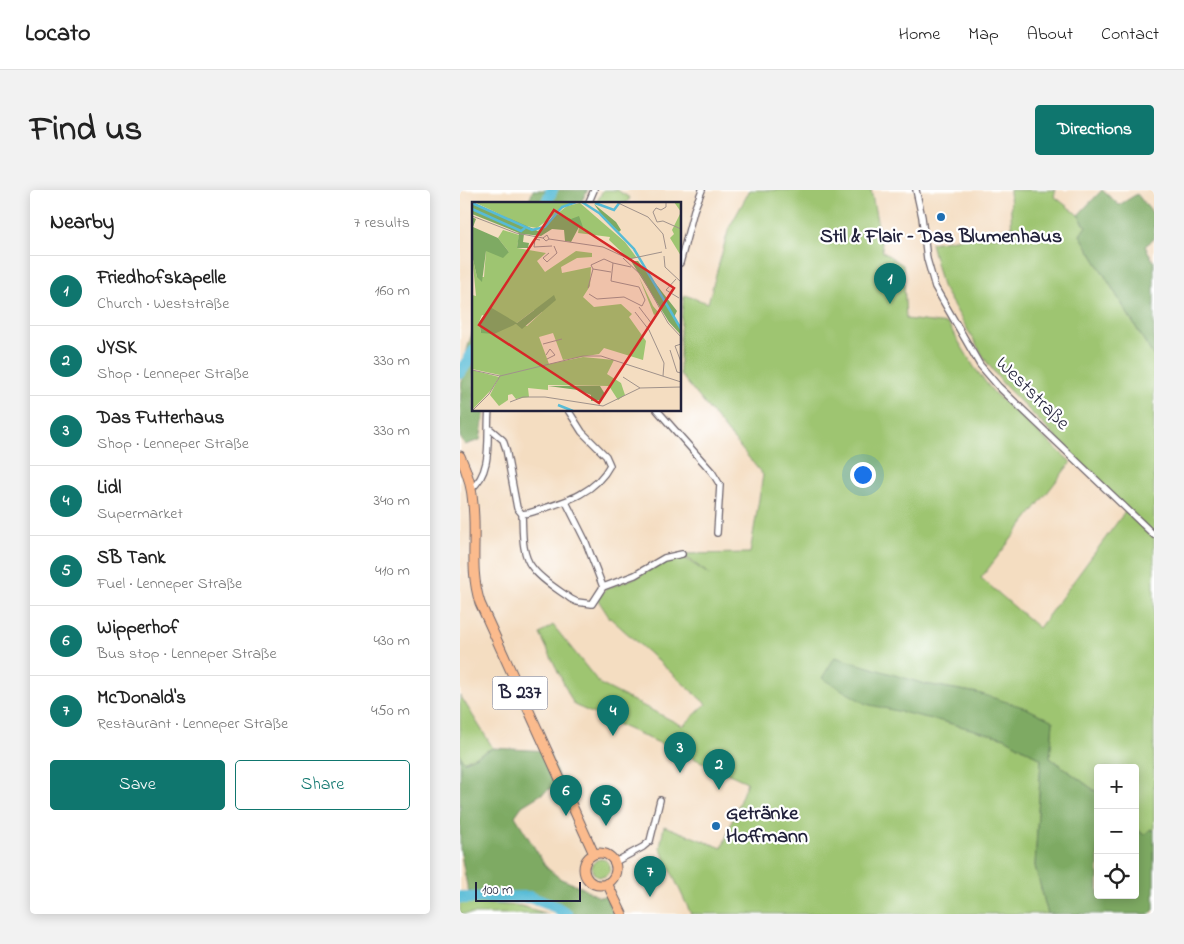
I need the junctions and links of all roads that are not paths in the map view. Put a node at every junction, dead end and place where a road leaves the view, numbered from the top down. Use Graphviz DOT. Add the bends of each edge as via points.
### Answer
graph roads {
  1 [pos="594,190"];
  2 [pos="702,190"];
  3 [pos="916,190"];
  4 [pos="589,202"];
  5 [pos="681,260"];
  6 [pos="489,411"];
  7 [pos="569,411"];
  8 [pos="658,411"];
  9 [pos="489,428"];
  10 [pos="460,456"];
  11 [pos="471,490"];
  12 [pos="566,502"];
  13 [pos="522,514"];
  14 [pos="717,533"];
  15 [pos="1154,535"];
  16 [pos="682,554"];
  17 [pos="603,587"];
  18 [pos="660,800"];
  19 [pos="594,854"];
  20 [pos="615,862"];
  21 [pos="607,883"];
  22 [pos="622,914"];
  1 -- 4 [label="street"];
  2 -- 5 [label="street"];
  3 -- 15 [label="street, Weststraße" via="934,287 980,365 999,388"];
  6 -- 9 [label="street"];
  7 -- 12 [label="street" via="610,465 592,487"];
  8 -- 14 [label="street" via="720,485"];
  9 -- 11 [label="street" via="484,471"];
  9 -- 13 [label="street" via="503,440 515,504"];
  10 -- 11 [label="main road, B 237"];
  11 -- 19 [label="main road, B 237" via="474,506 473,578 480,603"];
  12 -- 13 [label="street"];
  12 -- 17 [label="street"];
  13 -- 17 [label="street" via="526,554 540,576 577,602 592,604"];
  16 -- 17 [label="street" via="664,558 635,575"];
  18 -- 20 [label="street" via="650,841"];
  19 -- 20 [label="main road" via="608,855"];
  19 -- 21 [label="main road" via="586,861 586,876 595,883"];
  20 -- 21 [label="main road" via="614,876"];
  21 -- 22 [label="main road"];
}
